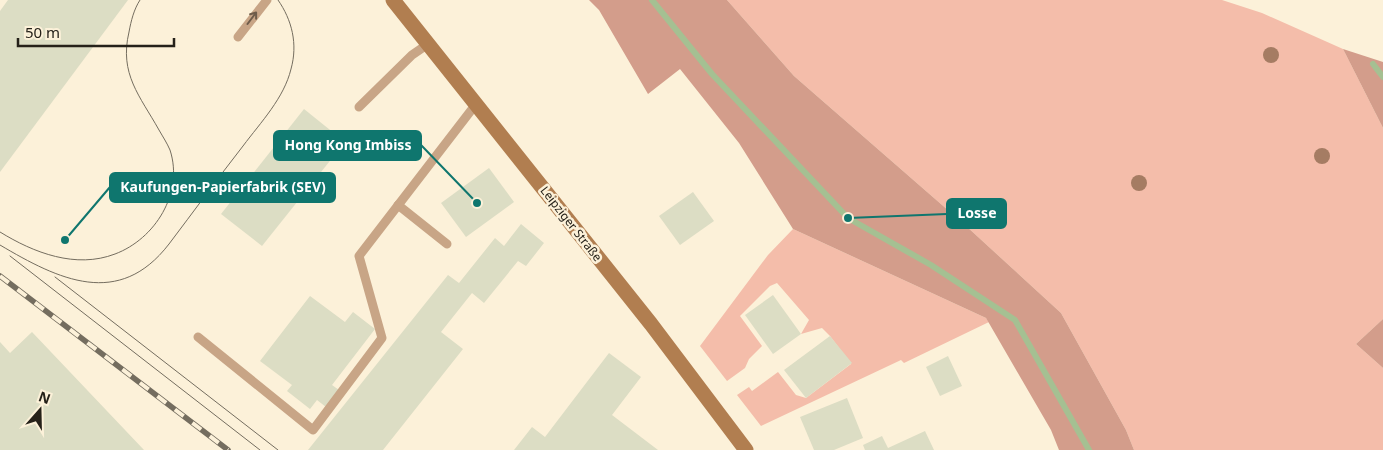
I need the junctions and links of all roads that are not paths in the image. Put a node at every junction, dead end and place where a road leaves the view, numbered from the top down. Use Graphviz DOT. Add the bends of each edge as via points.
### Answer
graph roads {
  1 [pos="267,0"];
  2 [pos="393,0"];
  3 [pos="238,37"];
  4 [pos="428,44"];
  5 [pos="476,104"];
  6 [pos="358,107"];
  7 [pos="398,205"];
  8 [pos="447,244"];
  9 [pos="198,337"];
  10 [pos="746,450"];
  3 -- 1 [label="lane, one-way"];
  2 -- 4 [label="street, Leipziger Straße"];
  4 -- 5 [label="street, Leipziger Straße"];
  4 -- 6 [label="lane" via="412,55"];
  5 -- 7 [label="lane"];
  5 -- 10 [label="street, Leipziger Straße" via="651,324"];
  7 -- 8 [label="lane"];
  7 -- 9 [label="lane" via="358,256 382,338 313,430"];
}
